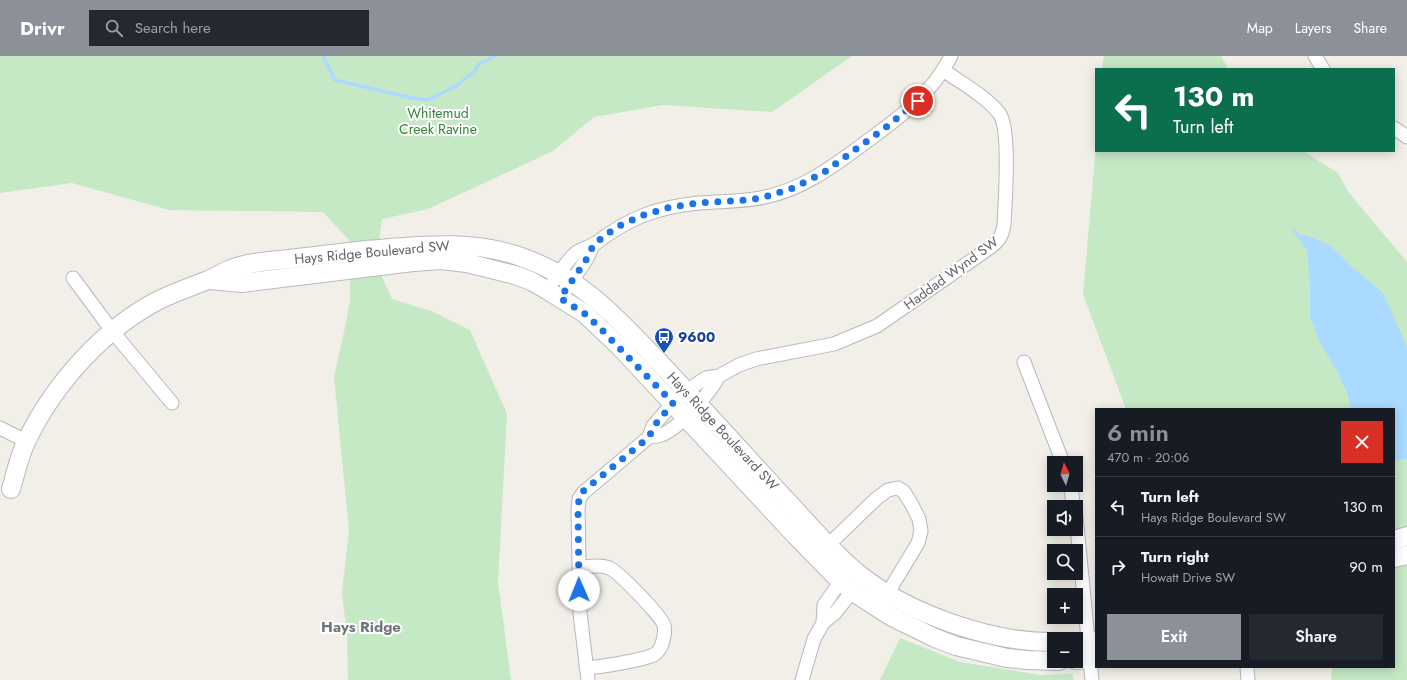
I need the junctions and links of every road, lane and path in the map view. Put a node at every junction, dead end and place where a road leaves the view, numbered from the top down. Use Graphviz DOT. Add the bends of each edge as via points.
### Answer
graph roads {
  1 [pos="951,56"];
  2 [pos="1315,56"];
  3 [pos="1322,68"];
  4 [pos="943,70"];
  5 [pos="1395,129"];
  6 [pos="1407,137"];
  7 [pos="565,277"];
  8 [pos="73,278"];
  9 [pos="209,280"];
  10 [pos="554,294"];
  11 [pos="113,332"];
  12 [pos="1024,362"];
  13 [pos="172,403"];
  14 [pos="686,404"];
  15 [pos="0,428"];
  16 [pos="649,437"];
  17 [pos="26,441"];
  18 [pos="1060,456"];
  19 [pos="11,489"];
  20 [pos="1078,536"];
  21 [pos="1407,536"];
  22 [pos="1395,540"];
  23 [pos="822,551"];
  24 [pos="1407,555"];
  25 [pos="1395,558"];
  26 [pos="579,567"];
  27 [pos="851,579"];
  28 [pos="883,600"];
  29 [pos="1087,641"];
  30 [pos="1047,642"];
  31 [pos="1087,659"];
  32 [pos="1047,661"];
  33 [pos="1247,668"];
  34 [pos="587,674"];
  35 [pos="802,680"];
  36 [pos="1092,680"];
  37 [pos="1248,680"];
  1 -- 4 [label="street"];
  2 -- 3 [label="street"];
  4 -- 7 [label="street" via="924,95 899,117 808,182 765,197 683,205 655,211 617,227 594,244 585,262"];
  4 -- 14 [label="street, Haddad Wynd SW" via="991,104 1003,122 1006,136 1004,225 998,242 877,326 834,344 739,364 719,376 714,386"];
  5 -- 6 [label="street"];
  7 -- 9 [label="street, Hays Ridge Boulevard SW" via="510,253 458,245 431,245 269,261 233,268"];
  7 -- 10 [label="street"];
  7 -- 14 [label="street, Hays Ridge Boulevard SW" via="613,314"];
  8 -- 11 [label="street"];
  9 -- 10 [label="street, Hays Ridge Boulevard SW" via="242,283 441,260 492,268 526,279"];
  9 -- 11 [label="street, Hays Ridge Boulevard SW" via="158,301"];
  10 -- 14 [label="street, Hays Ridge Boulevard SW" via="584,313"];
  11 -- 13 [label="street"];
  11 -- 17 [label="street, Hays Ridge Boulevard SW" via="67,378 50,400"];
  12 -- 18 [label="street"];
  14 -- 16 [label="street" via="654,426"];
  14 -- 16 [label="street" via="676,426 662,435"];
  14 -- 23 [label="street, Hays Ridge Boulevard SW"];
  15 -- 17 [label="street"];
  16 -- 26 [label="street" via="582,492 578,510"];
  17 -- 19 [label="street, Hays Ridge Boulevard SW"];
  20 -- 29 [label="street"];
  21 -- 22 [label="street"];
  23 -- 27 [label="street, Hays Ridge Boulevard SW"];
  23 -- 28 [label="street" via="888,490 898,488 904,492 912,505 921,531 918,543"];
  24 -- 25 [label="street"];
  26 -- 34 [label="street" via="580,613"];
  26 -- 34 [label="street" via="608,567 616,571 664,625 660,650 655,654 616,663"];
  27 -- 28 [label="street, Hays Ridge Boulevard SW"];
  27 -- 35 [label="street" via="824,605 822,624 814,639"];
  28 -- 30 [label="street, Hays Ridge Boulevard SW" via="968,629"];
  28 -- 32 [label="street, Hays Ridge Boulevard SW" via="917,630 956,646 1008,658"];
  29 -- 31 [label="street"];
  31 -- 36 [label="street"];
  33 -- 37 [label="street"];
}
